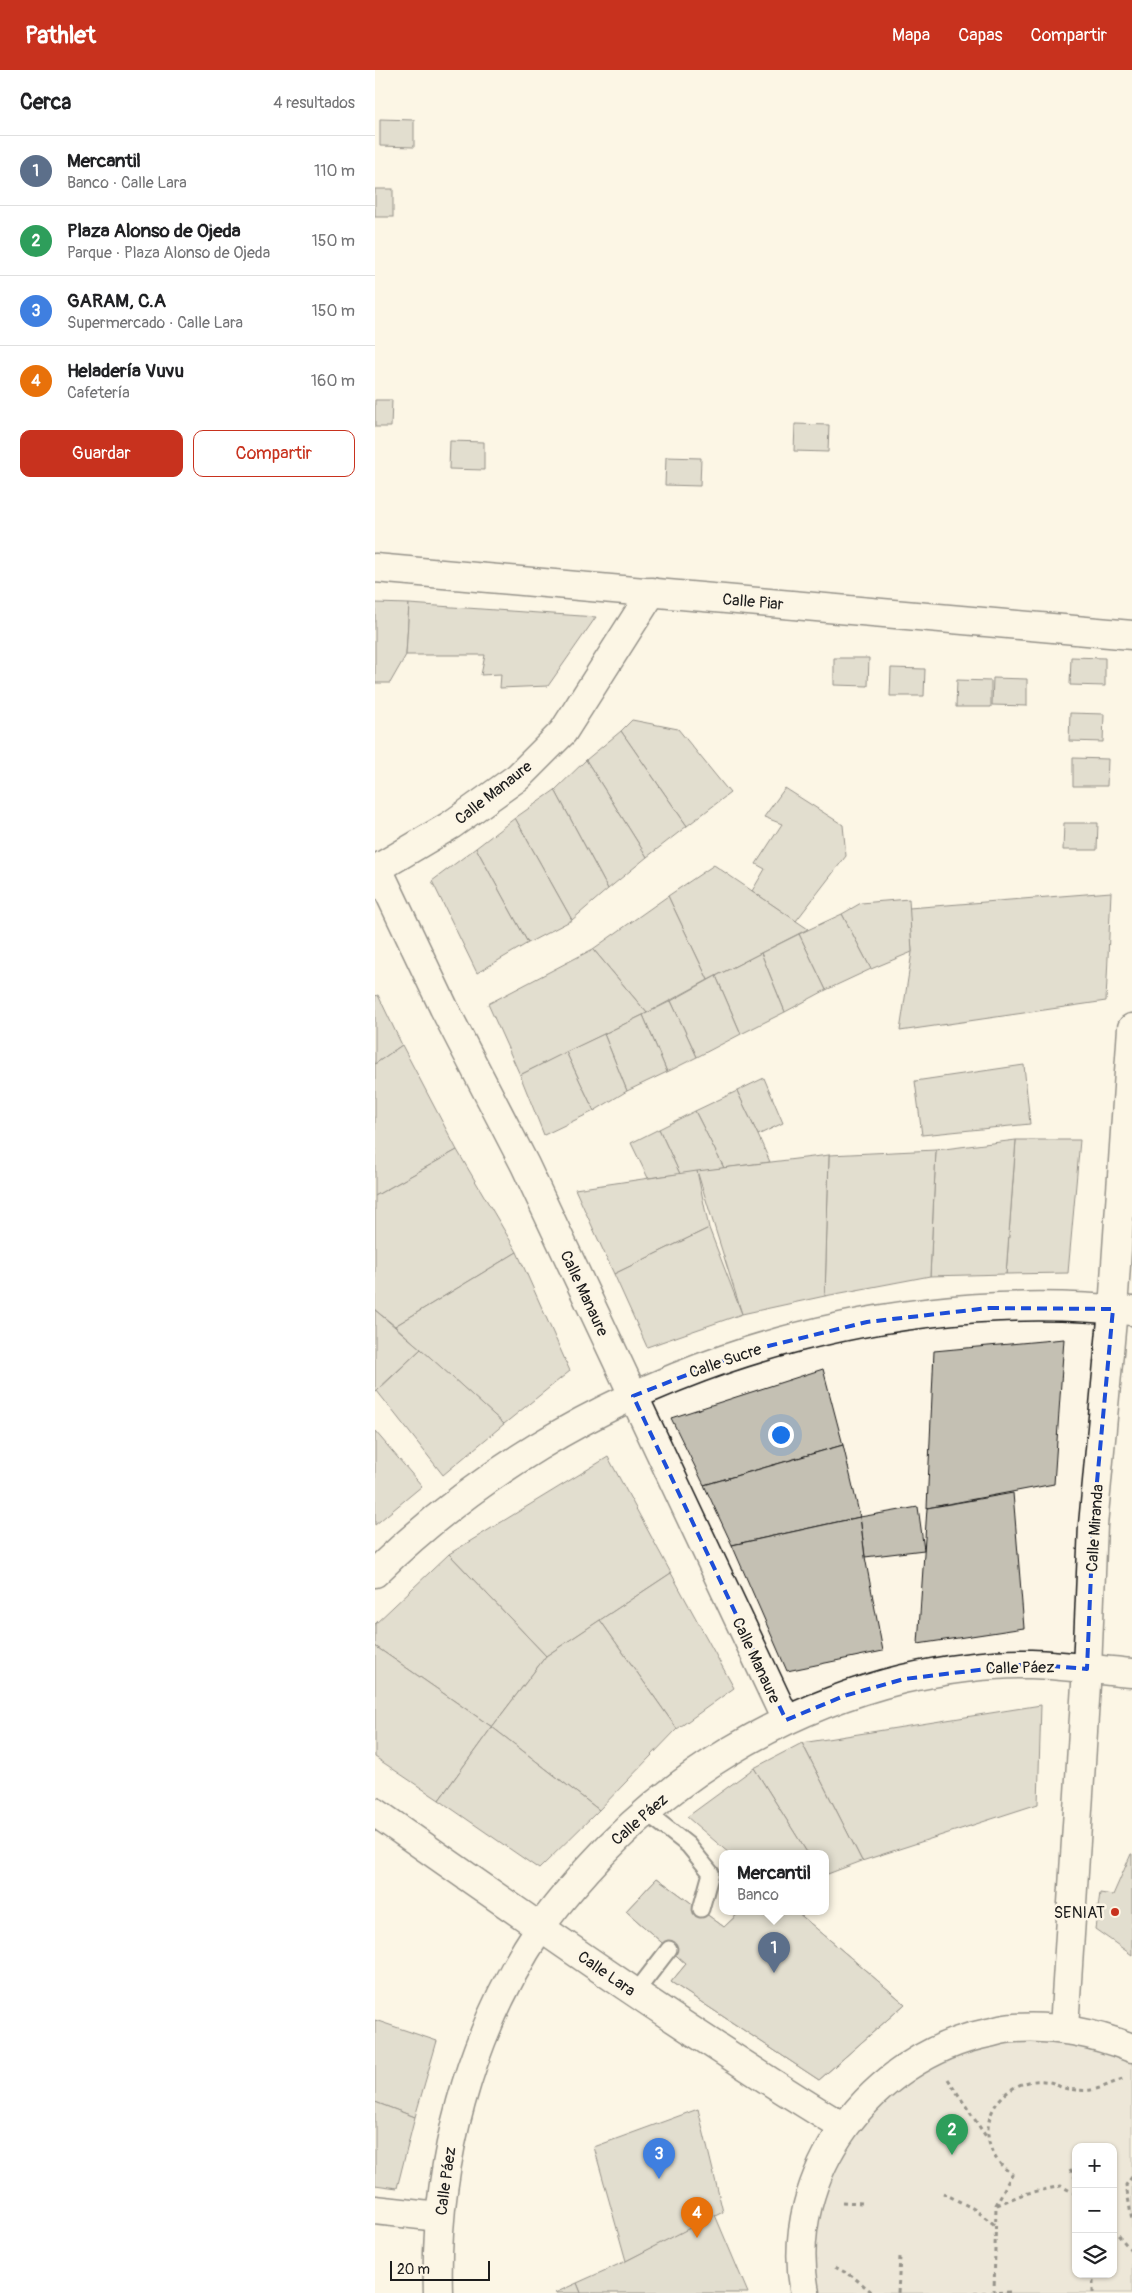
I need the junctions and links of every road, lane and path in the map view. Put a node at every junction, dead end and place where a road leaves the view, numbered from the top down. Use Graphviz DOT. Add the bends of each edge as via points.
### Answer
graph roads {
  1 [pos="375,568"];
  2 [pos="653,592"];
  3 [pos="1132,635"];
  4 [pos="377,870"];
  5 [pos="1132,1028"];
  6 [pos="1130,1091"];
  7 [pos="1122,1310"];
  8 [pos="633,1396"];
  9 [pos="375,1574"];
  10 [pos="1087,1669"];
  11 [pos="1132,1673"];
  12 [pos="786,1720"];
  13 [pos="645,1811"];
  14 [pos="375,1812"];
  15 [pos="701,1909"];
  16 [pos="540,1927"];
  17 [pos="669,1949"];
  18 [pos="635,1993"];
  19 [pos="1064,2028"];
  20 [pos="1132,2048"];
  21 [pos="931,2052"];
  22 [pos="1127,2078"];
  23 [pos="843,2127"];
  24 [pos="988,2139"];
  25 [pos="1070,2169"];
  26 [pos="1072,2172"];
  27 [pos="1132,2177"];
  28 [pos="1072,2192"];
  29 [pos="943,2193"];
  30 [pos="996,2205"];
  31 [pos="375,2210"];
  32 [pos="439,2216"];
  33 [pos="1132,2220"];
  34 [pos="996,2225"];
  35 [pos="1116,2233"];
  36 [pos="1131,2250"];
  37 [pos="803,2254"];
  38 [pos="900,2257"];
  39 [pos="1093,2278"];
  40 [pos="1014,2292"];
  41 [pos="438,2293"];
  42 [pos="805,2293"];
  43 [pos="873,2293"];
  44 [pos="898,2293"];
  45 [pos="975,2293"];
  46 [pos="994,2293"];
  47 [pos="1093,2293"];
  1 -- 2 [label="street, Calle Piar"];
  2 -- 3 [label="street, Calle Piar"];
  2 -- 4 [label="street, Calle Manaure" via="563,732 518,777 451,825"];
  4 -- 8 [label="street, Calle Manaure" via="525,1165"];
  5 -- 6 [label="street, Calle Miranda"];
  6 -- 7 [label="street, Calle Miranda"];
  7 -- 8 [label="street, Calle Sucre" via="1051,1306 989,1308 867,1322 747,1351"];
  7 -- 10 [label="street, Calle Miranda" via="1093,1525"];
  8 -- 9 [label="street, Calle Sucre" via="569,1429 507,1467 449,1509"];
  8 -- 12 [label="street, Calle Manaure"];
  10 -- 11 [label="street, Calle Páez"];
  10 -- 12 [label="street, Calle Páez" via="1028,1664 966,1668 904,1679 844,1696"];
  10 -- 19 [label="street, Calle Miranda"];
  12 -- 13 [label="street, Calle Páez" via="712,1761"];
  13 -- 15 [label="lane" via="688,1845 711,1873"];
  13 -- 16 [label="street, Calle Páez" via="608,1846"];
  14 -- 16 [label="street, Calle Lara"];
  16 -- 18 [label="street, Calle Lara"];
  16 -- 32 [label="street, Calle Páez" via="504,1991 473,2063 451,2139"];
  17 -- 18 [label="lane"];
  18 -- 23 [label="street, Calle Lara"];
  19 -- 20 [label="street"];
  19 -- 21 [label="street" via="1013,2028 963,2038"];
  21 -- 23 [label="street" via="877,2089"];
  21 -- 24 [label="path"];
  22 -- 24 [label="path" via="1091,2090 1064,2088 1050,2082 1018,2085 1005,2093 994,2106 988,2122"];
  23 -- 37 [label="street" via="823,2163 809,2202"];
  24 -- 30 [label="path" via="993,2156 1011,2174"];
  25 -- 26 [label="path"];
  27 -- 33 [label="path" via="1126,2185"];
  28 -- 30 [label="path" via="1061,2186 1024,2194"];
  29 -- 34 [label="path"];
  30 -- 34 [label="path"];
  31 -- 32 [label="street"];
  32 -- 41 [label="street, Calle Páez"];
  34 -- 46 [label="path"];
  35 -- 36 [label="path"];
  37 -- 42 [label="street"];
  37 -- 43 [label="path" via="852,2276"];
  38 -- 44 [label="path"];
  39 -- 47 [label="path"];
  40 -- 46 [label="path"];
  45 -- 46 [label="path"];
}
